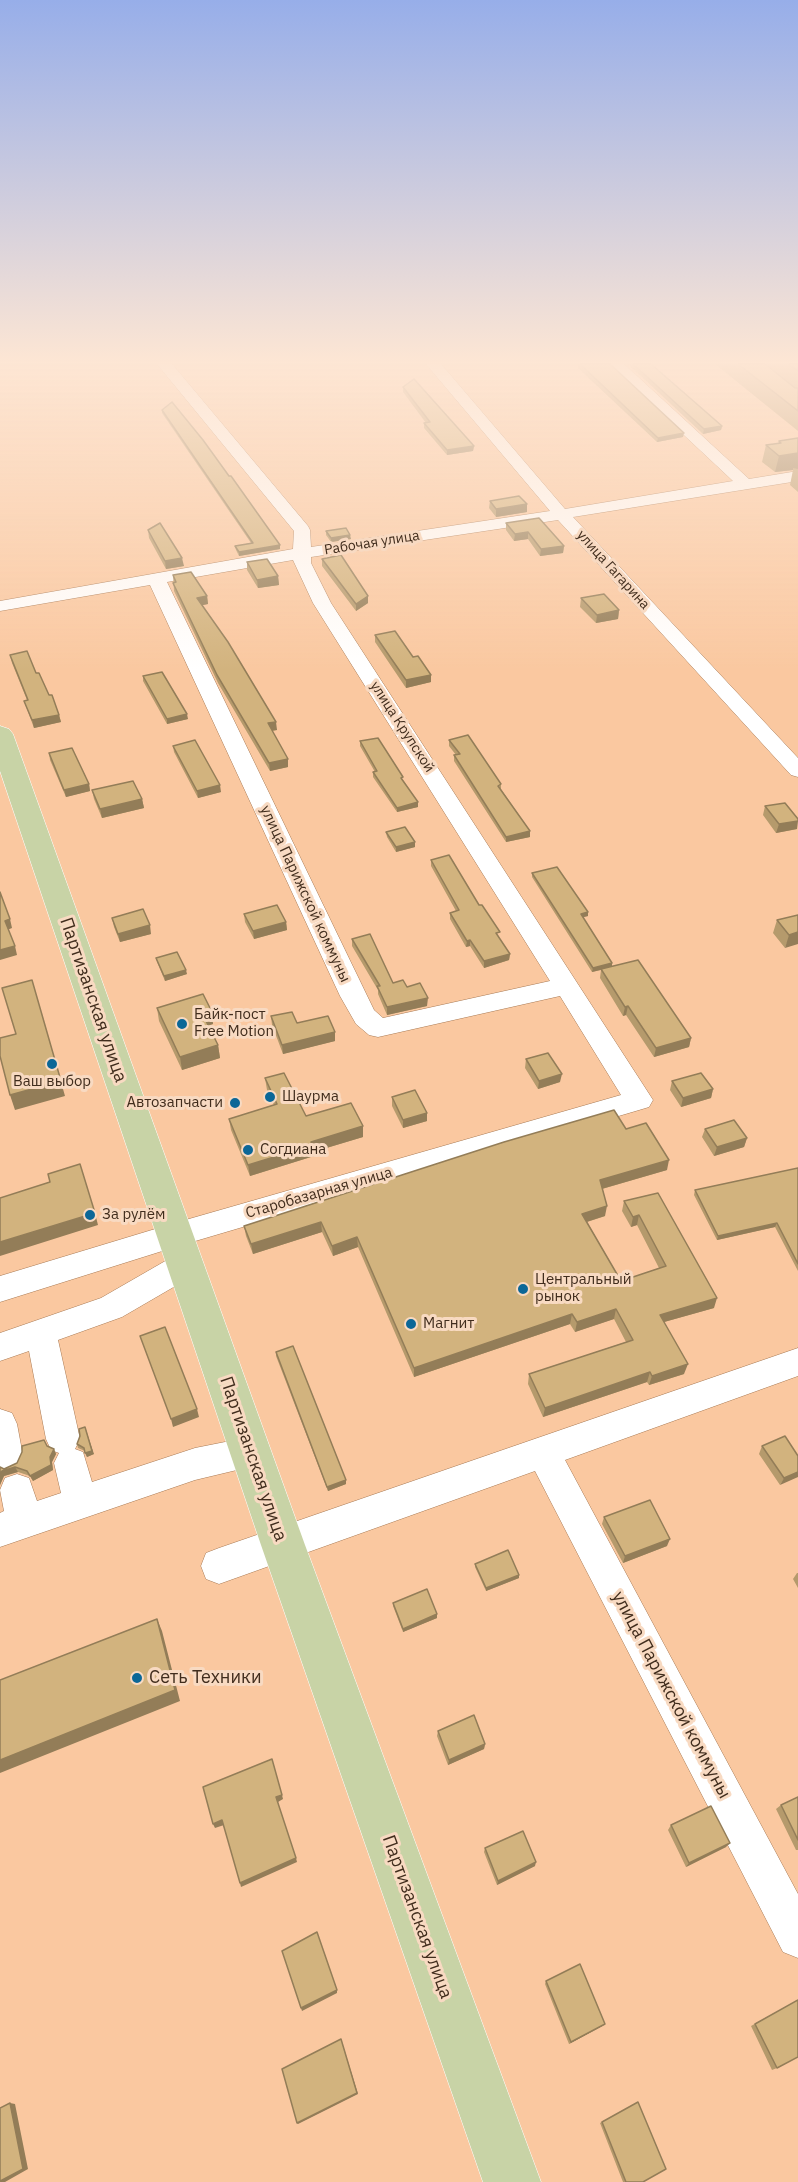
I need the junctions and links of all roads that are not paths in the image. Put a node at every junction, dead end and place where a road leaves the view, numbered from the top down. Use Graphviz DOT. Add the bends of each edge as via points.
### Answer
graph roads {
  1 [pos="249,466"];
  2 [pos="521,466"];
  3 [pos="725,466"];
  4 [pos="798,476"];
  5 [pos="745,484"];
  6 [pos="563,514"];
  7 [pos="303,553"];
  8 [pos="157,580"];
  9 [pos="0,606"];
  10 [pos="0,734"];
  11 [pos="798,771"];
  12 [pos="567,986"];
  13 [pos="639,1100"];
  14 [pos="180,1250"];
  15 [pos="0,1289"];
  16 [pos="41,1332"];
  17 [pos="0,1347"];
  18 [pos="794,1370"];
  19 [pos="250,1453"];
  20 [pos="543,1453"];
  21 [pos="80,1503"];
  22 [pos="14,1514"];
  23 [pos="283,1545"];
  24 [pos="219,1566"];
  25 [pos="798,1936"];
  26 [pos="512,2182"];
  1 -- 7 [label="street, улица Крупской" via="303,530"];
  2 -- 6 [label="street, улица Гагарина"];
  3 -- 5 [label="street"];
  4 -- 5 [label="street, Рабочая улица"];
  5 -- 6 [label="street, Рабочая улица"];
  6 -- 7 [label="street, Рабочая улица"];
  6 -- 11 [label="street, улица Гагарина"];
  7 -- 8 [label="street, Рабочая улица"];
  7 -- 12 [label="street, улица Крупской" via="304,571 322,603"];
  8 -- 9 [label="street, Рабочая улица"];
  8 -- 12 [label="street, улица Парижской коммуны" via="365,1017 378,1028"];
  10 -- 14 [label="main road, Партизанская улица"];
  12 -- 13 [label="street, улица Крупской"];
  13 -- 14 [label="street, Старобазарная улица"];
  14 -- 15 [label="street, Старобазарная улица"];
  14 -- 16 [label="street" via="111,1308"];
  14 -- 19 [label="main road, Партизанская улица"];
  16 -- 17 [label="street"];
  16 -- 21 [label="street"];
  18 -- 20 [label="street"];
  19 -- 21 [label="street" via="195,1464"];
  19 -- 23 [label="main road, Партизанская улица"];
  20 -- 23 [label="street"];
  20 -- 25 [label="street, улица Парижской коммуны"];
  21 -- 22 [label="street"];
  23 -- 24 [label="street"];
  23 -- 26 [label="main road, Партизанская улица"];
}
